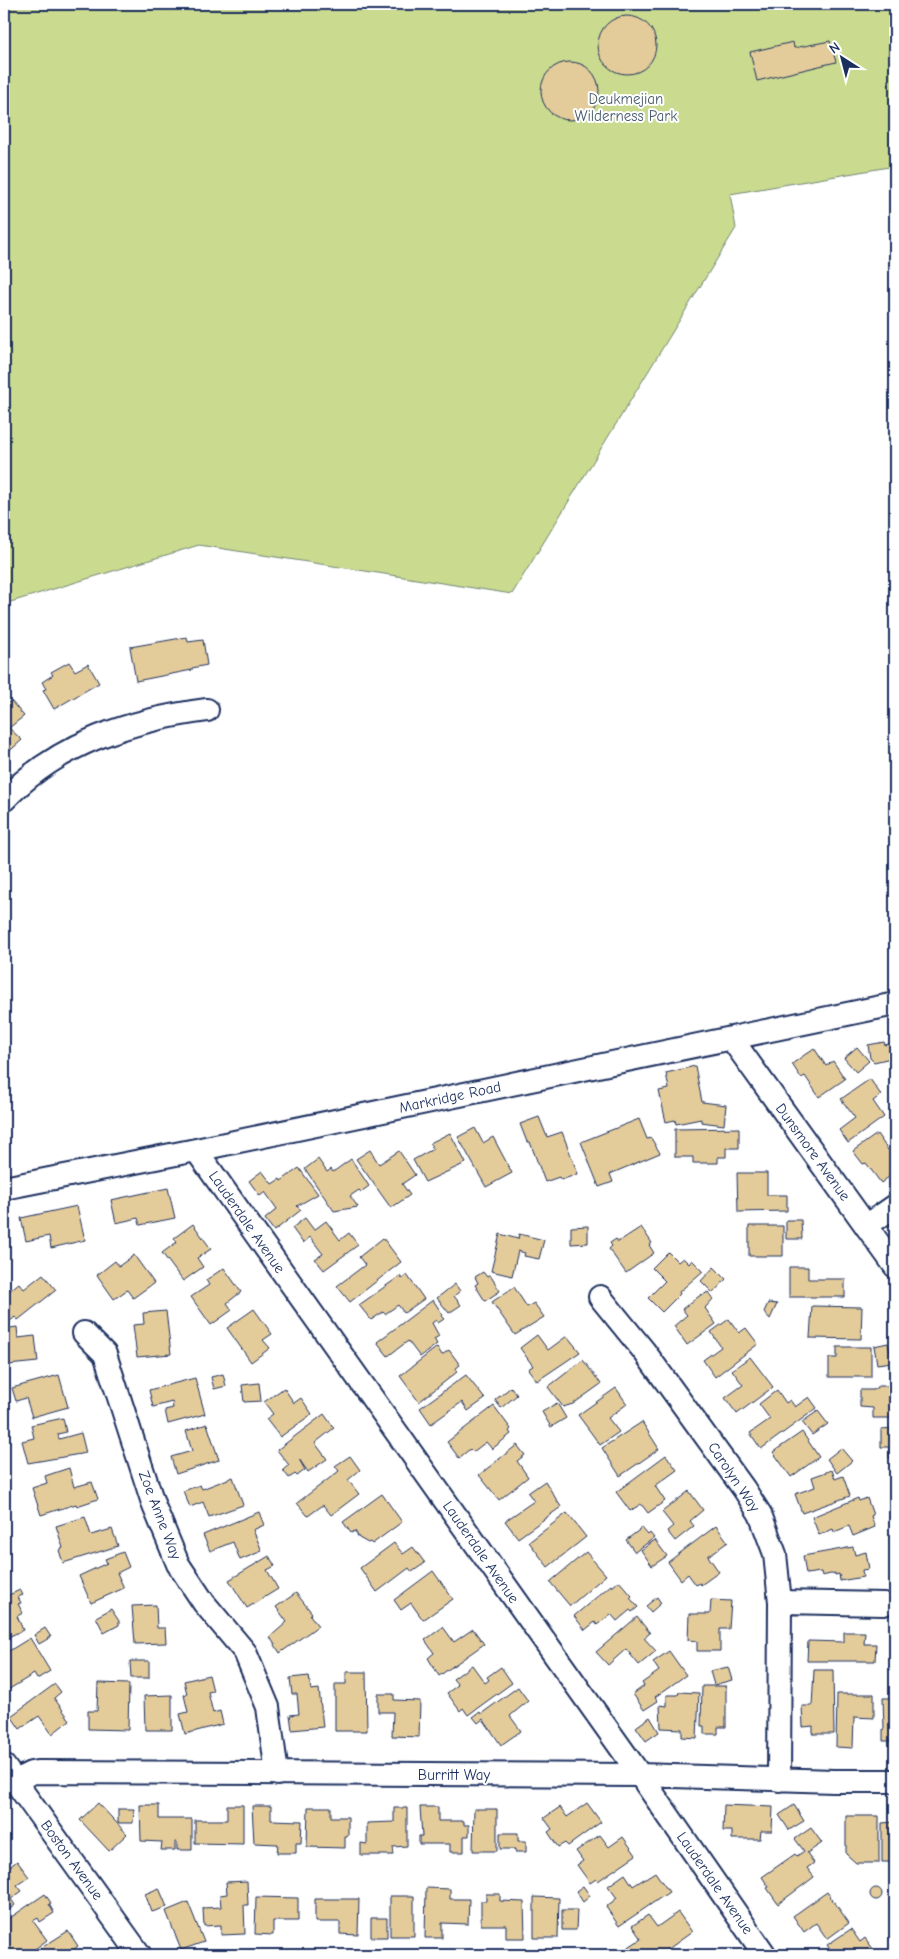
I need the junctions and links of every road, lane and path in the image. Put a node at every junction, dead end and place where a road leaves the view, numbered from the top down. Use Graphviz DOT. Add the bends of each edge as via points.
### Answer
graph roads {
  1 [pos="207,710"];
  2 [pos="4,800"];
  3 [pos="895,1004"];
  4 [pos="730,1038"];
  5 [pos="196,1150"];
  6 [pos="4,1188"];
  7 [pos="895,1206"];
  8 [pos="866,1226"];
  9 [pos="895,1266"];
  10 [pos="600,1297"];
  11 [pos="84,1333"];
  12 [pos="780,1602"];
  13 [pos="884,1604"];
  14 [pos="9,1773"];
  15 [pos="277,1774"];
  16 [pos="640,1775"];
  17 [pos="780,1780"];
  18 [pos="895,1781"];
  19 [pos="140,1955"];
  20 [pos="765,1955"];
  1 -- 2 [label="street" via="169,715 106,732 50,760"];
  3 -- 4 [label="street, Markridge Road"];
  4 -- 5 [label="street, Markridge Road"];
  4 -- 8 [label="street, Dunsmore Avenue"];
  5 -- 6 [label="street, Markridge Road"];
  5 -- 16 [label="street, Lauderdale Avenue"];
  7 -- 8 [label="street"];
  8 -- 9 [label="street, Dunsmore Avenue"];
  10 -- 12 [label="street, Carolyn Way" via="644,1351 760,1514 775,1554"];
  11 -- 15 [label="street, Zoe Anne Way" via="105,1354 154,1506 178,1564 204,1603 245,1652 268,1708"];
  12 -- 13 [label="street"];
  12 -- 17 [label="street, Carolyn Way"];
  14 -- 15 [label="street, Burritt Way"];
  14 -- 19 [label="street, Boston Avenue"];
  15 -- 16 [label="street, Burritt Way"];
  16 -- 17 [label="street, Burritt Way"];
  16 -- 20 [label="street, Lauderdale Avenue"];
  17 -- 18 [label="street, Burritt Way"];
}
